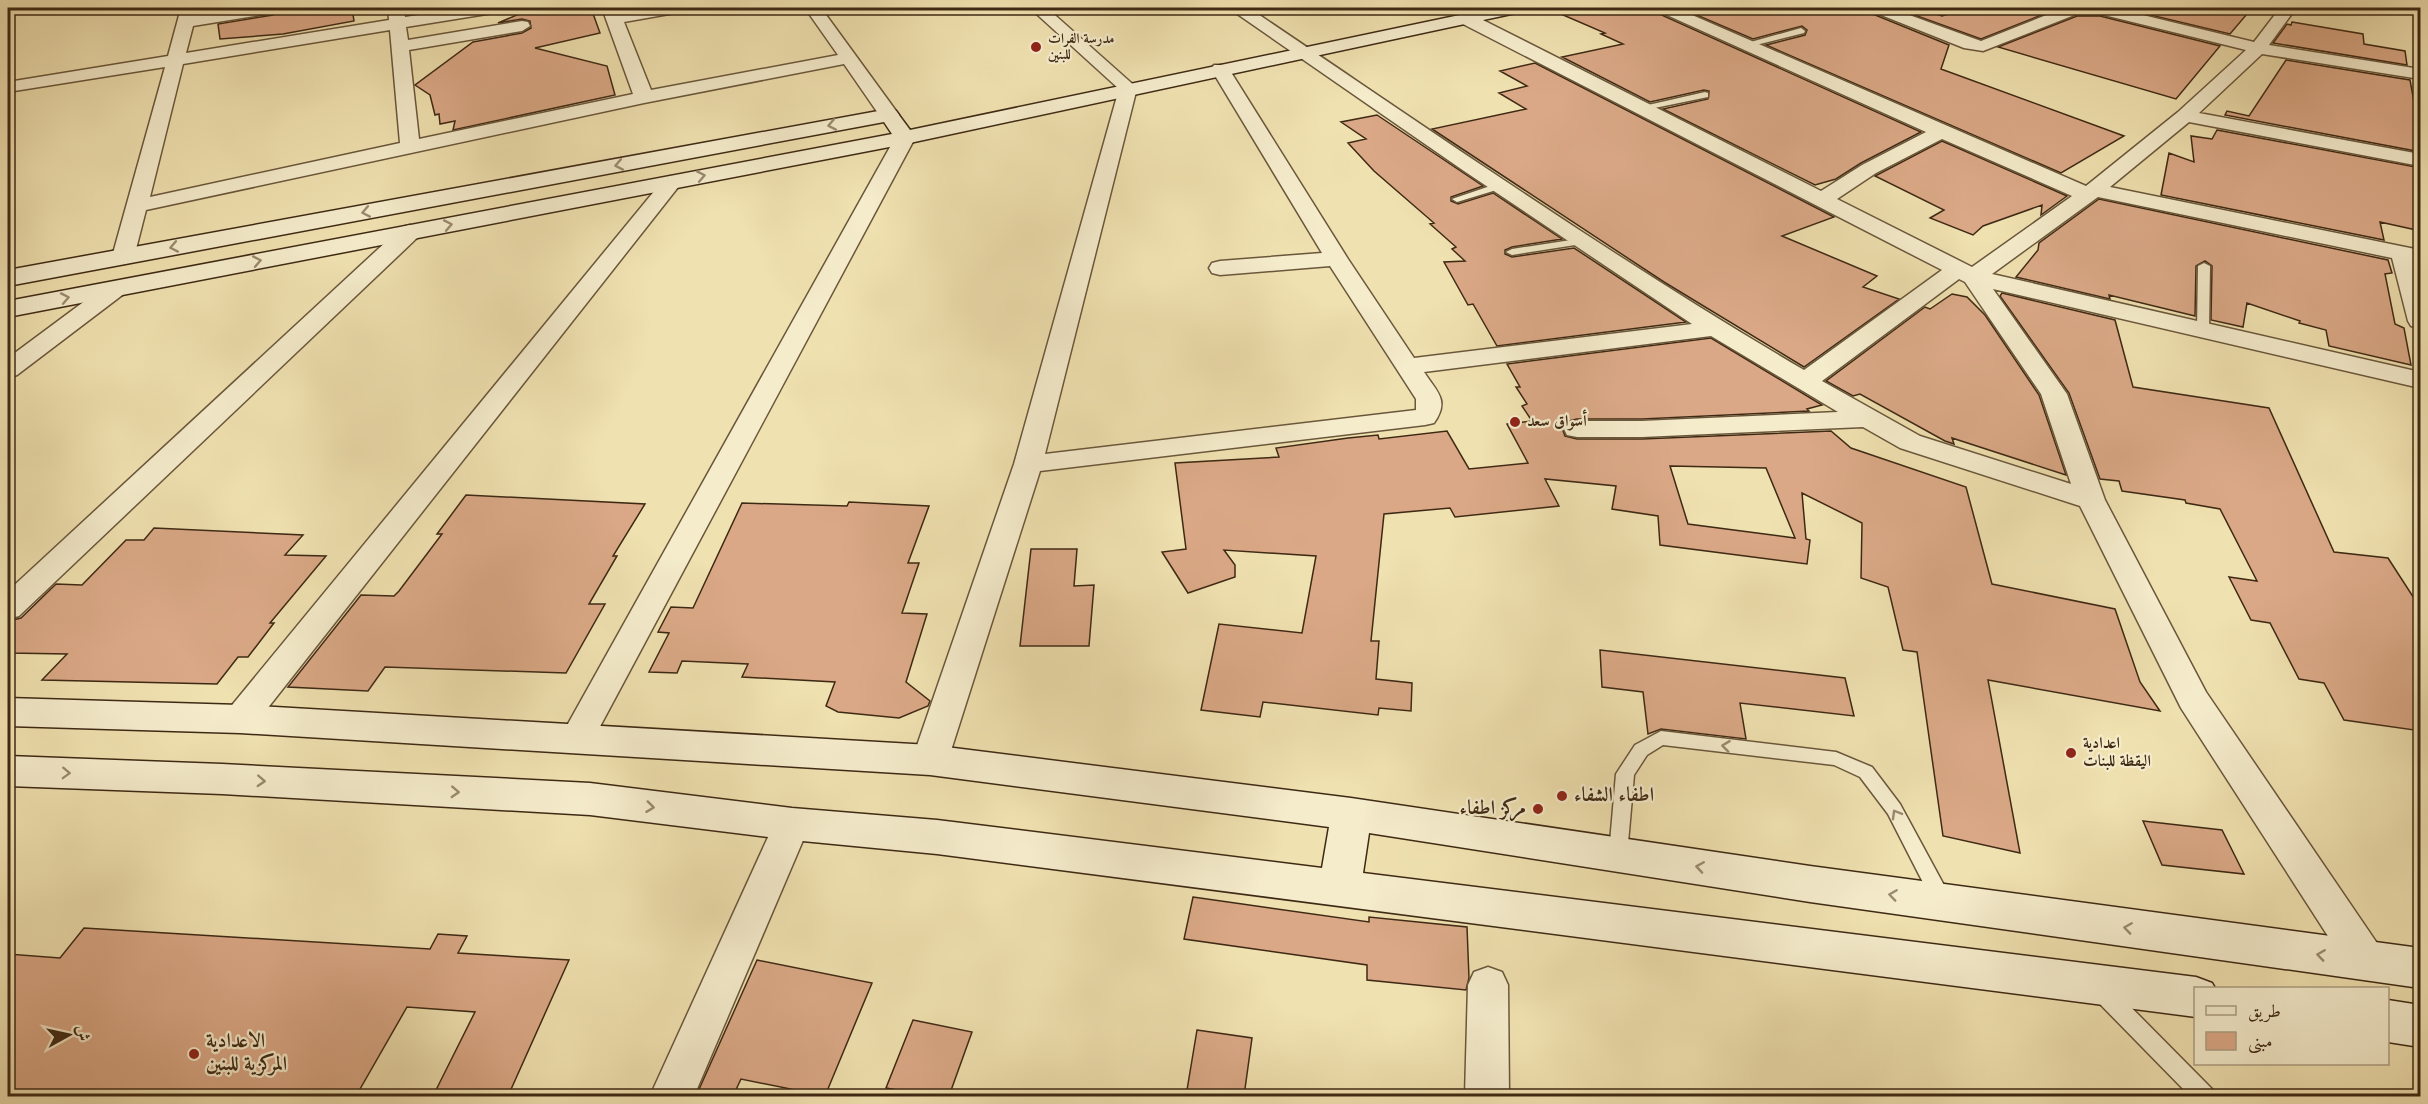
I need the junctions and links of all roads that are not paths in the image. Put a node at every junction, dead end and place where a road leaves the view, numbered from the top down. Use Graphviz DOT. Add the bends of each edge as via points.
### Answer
graph roads {
  1 [pos="273,8"];
  2 [pos="493,8"];
  3 [pos="675,8"];
  4 [pos="813,8"];
  5 [pos="1038,8"];
  6 [pos="1239,8"];
  7 [pos="1516,8"];
  8 [pos="1664,8"];
  9 [pos="1877,8"];
  10 [pos="2288,8"];
  11 [pos="612,13"];
  12 [pos="187,15"];
  13 [pos="397,15"];
  14 [pos="1467,19"];
  15 [pos="522,26"];
  16 [pos="1801,31"];
  17 [pos="1744,45"];
  18 [pos="400,46"];
  19 [pos="2258,48"];
  20 [pos="1301,52"];
  21 [pos="849,58"];
  22 [pos="175,60"];
  23 [pos="1220,69"];
  24 [pos="2421,74"];
  25 [pos="8,87"];
  26 [pos="1128,88"];
  27 [pos="1705,95"];
  28 [pos="644,97"];
  29 [pos="1640,108"];
  30 [pos="889,115"];
  31 [pos="2185,116"];
  32 [pos="1942,131"];
  33 [pos="905,138"];
  34 [pos="410,149"];
  35 [pos="2421,160"];
  36 [pos="672,182"];
  37 [pos="1499,186"];
  38 [pos="2091,193"];
  39 [pos="1456,199"];
  40 [pos="1821,200"];
  41 [pos="136,206"];
  42 [pos="410,232"];
  43 [pos="1584,241"];
  44 [pos="1512,252"];
  45 [pos="2412,256"];
  46 [pos="123,257"];
  47 [pos="1337,259"];
  48 [pos="2204,266"];
  49 [pos="1220,268"];
  50 [pos="1966,273"];
  51 [pos="8,278"];
  52 [pos="117,288"];
  53 [pos="8,309"];
  54 [pos="2421,321"];
  55 [pos="1715,328"];
  56 [pos="2203,330"];
  57 [pos="1409,366"];
  58 [pos="8,370"];
  59 [pos="2421,380"];
  60 [pos="1805,381"];
  61 [pos="1868,419"];
  62 [pos="1577,429"];
  63 [pos="1028,464"];
  64 [pos="2091,500"];
  65 [pos="8,608"];
  66 [pos="8,712"];
  67 [pos="240,719"];
  68 [pos="576,740"];
  69 [pos="930,760"];
  70 [pos="8,771"];
  71 [pos="1351,814"];
  72 [pos="792,824"];
  73 [pos="1617,854"];
  74 [pos="1340,888"];
  75 [pos="1944,903"];
  76 [pos="2367,962"];
  77 [pos="2421,968"];
  78 [pos="2094,984"];
  79 [pos="1488,986"];
  80 [pos="2194,997"];
  81 [pos="2389,1022"];
  82 [pos="2421,1026"];
  83 [pos="672,1096"];
  84 [pos="1487,1096"];
  85 [pos="2204,1096"];
  1 -- 12 [label="street"];
  2 -- 13 [label="street"];
  3 -- 11 [label="street"];
  4 -- 21 [label="street"];
  5 -- 26 [label="street"];
  6 -- 20 [label="street"];
  7 -- 14 [label="main road"];
  8 -- 17 [label="street"];
  9 -- 19 [label="street" via="1976,45 1988,45 2074,9 2090,8"];
  10 -- 19 [label="street"];
  11 -- 28 [label="street"];
  12 -- 22 [label="street"];
  13 -- 18 [label="street"];
  13 -- 22 [label="street"];
  14 -- 20 [label="main road"];
  14 -- 29 [label="street"];
  15 -- 18 [label="street"];
  16 -- 17 [label="lane"];
  17 -- 32 [label="street"];
  18 -- 34 [label="street"];
  19 -- 24 [label="street"];
  19 -- 31 [label="street"];
  20 -- 23 [label="main road"];
  20 -- 37 [label="street"];
  21 -- 28 [label="street"];
  21 -- 30 [label="street"];
  22 -- 25 [label="street"];
  22 -- 41 [label="street"];
  23 -- 26 [label="main road"];
  23 -- 47 [label="street"];
  26 -- 33 [label="main road"];
  26 -- 63 [label="street"];
  27 -- 29 [label="lane"];
  28 -- 34 [label="street"];
  29 -- 40 [label="street"];
  30 -- 33 [label="main road"];
  30 -- 46 [label="main road, one-way"];
  31 -- 35 [label="street"];
  31 -- 38 [label="street"];
  32 -- 38 [label="street"];
  32 -- 40 [label="street" via="1869,169"];
  36 -- 33 [label="main road, one-way"];
  33 -- 68 [label="street"];
  34 -- 41 [label="street"];
  42 -- 36 [label="main road, one-way"];
  36 -- 67 [label="street"];
  37 -- 39 [label="lane"];
  37 -- 43 [label="street"];
  38 -- 45 [label="street"];
  38 -- 50 [label="street"];
  40 -- 50 [label="street"];
  41 -- 46 [label="street"];
  52 -- 42 [label="main road, one-way"];
  42 -- 65 [label="street"];
  43 -- 44 [label="lane"];
  43 -- 55 [label="street"];
  45 -- 54 [label="street"];
  46 -- 51 [label="main road"];
  47 -- 49 [label="street"];
  47 -- 57 [label="street"];
  48 -- 56 [label="lane"];
  50 -- 56 [label="street"];
  50 -- 60 [label="street"];
  50 -- 64 [label="street" via="2054,394"];
  53 -- 52 [label="main road, one-way"];
  52 -- 58 [label="street"];
  55 -- 57 [label="street"];
  55 -- 60 [label="street"];
  56 -- 59 [label="street"];
  57 -- 63 [label="street" via="1430,399 1425,417"];
  60 -- 61 [label="street"];
  61 -- 62 [label="street"];
  61 -- 64 [label="street" via="1910,442"];
  63 -- 69 [label="street"];
  64 -- 76 [label="street" via="2193,699"];
  66 -- 67 [label="main road"];
  67 -- 68 [label="main road"];
  68 -- 69 [label="main road"];
  69 -- 71 [label="main road"];
  70 -- 72 [label="main road, one-way" via="590,799"];
  71 -- 73 [label="main road"];
  71 -- 74 [label="main road"];
  72 -- 74 [label="main road" via="937,837"];
  72 -- 83 [label="street"];
  75 -- 73 [label="main road, one-way"];
  75 -- 73 [label="lane, one-way" via="1894,809 1866,772 1836,759 1661,738 1641,750 1625,774"];
  74 -- 78 [label="main road"];
  76 -- 75 [label="main road, one-way"];
  76 -- 77 [label="main road"];
  78 -- 80 [label="main road"];
  78 -- 85 [label="lane"];
  79 -- 84 [label="street"];
  81 -- 82 [label="main road"];
}
